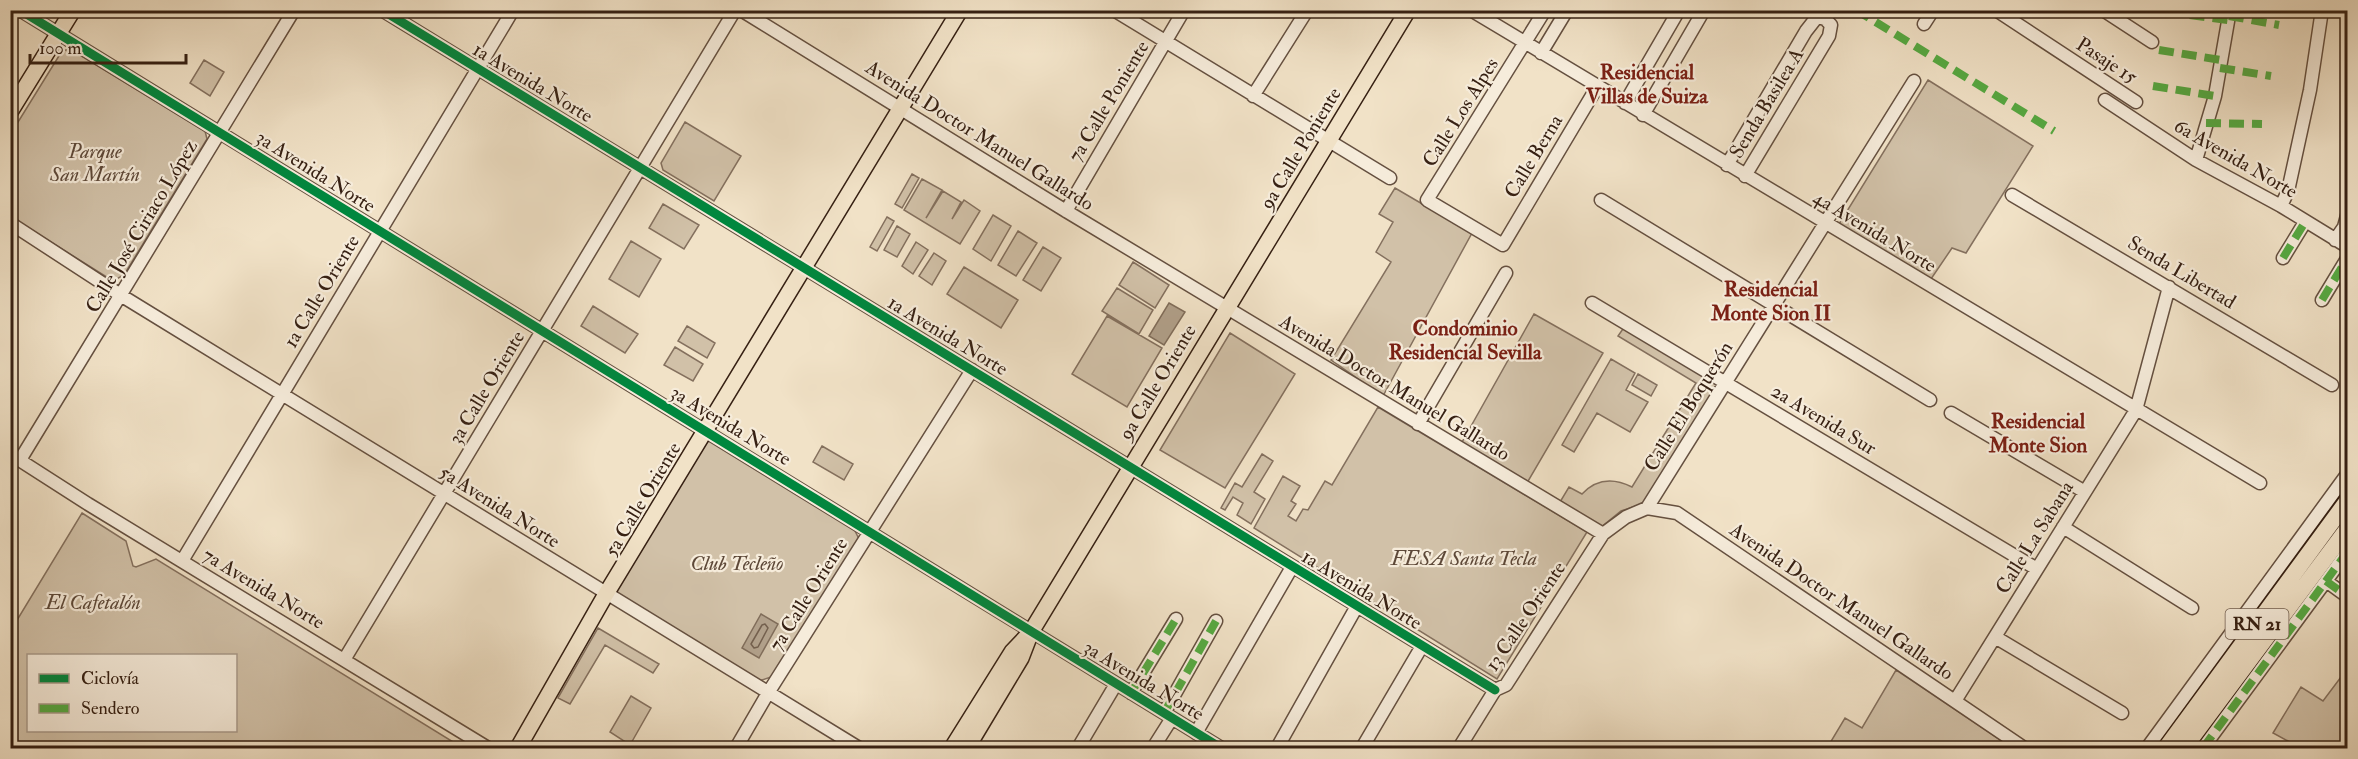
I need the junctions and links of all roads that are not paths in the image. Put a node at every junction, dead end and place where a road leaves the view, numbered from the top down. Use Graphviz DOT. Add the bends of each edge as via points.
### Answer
graph roads {
  1 [pos="20,10"];
  2 [pos="73,10"];
  3 [pos="294,10"];
  4 [pos="382,10"];
  5 [pos="513,10"];
  6 [pos="735,10"];
  7 [pos="741,10"];
  8 [pos="960,10"];
  9 [pos="1114,10"];
  10 [pos="1184,10"];
  11 [pos="1408,10"];
  12 [pos="1471,10"];
  13 [pos="1545,10"];
  14 [pos="1567,10"];
  15 [pos="1679,10"];
  16 [pos="1704,10"];
  17 [pos="1933,10"];
  18 [pos="1996,10"];
  19 [pos="2103,10"];
  20 [pos="2230,10"];
  21 [pos="2322,10"];
  22 [pos="1306,12"];
  23 [pos="1924,24"];
  24 [pos="58,34"];
  25 [pos="1165,42"];
  26 [pos="2152,42"];
  27 [pos="1526,43"];
  28 [pos="1542,53"];
  29 [pos="477,70"];
  30 [pos="1914,81"];
  31 [pos="1597,87"];
  32 [pos="1253,96"];
  33 [pos="2105,100"];
  34 [pos="2136,102"];
  35 [pos="1625,103"];
  36 [pos="899,109"];
  37 [pos="10,112"];
  38 [pos="1643,115"];
  39 [pos="220,133"];
  40 [pos="1328,142"];
  41 [pos="2196,160"];
  42 [pos="1726,165"];
  43 [pos="640,168"];
  44 [pos="1745,176"];
  45 [pos="1390,178"];
  46 [pos="2012,195"];
  47 [pos="1601,200"];
  48 [pos="2281,206"];
  49 [pos="1066,211"];
  50 [pos="2348,212"];
  51 [pos="2305,222"];
  52 [pos="10,224"];
  53 [pos="1825,224"];
  54 [pos="2346,224"];
  55 [pos="380,232"];
  56 [pos="2335,240"];
  57 [pos="1503,245"];
  58 [pos="2348,248"];
  59 [pos="2348,257"];
  60 [pos="2283,258"];
  61 [pos="803,268"];
  62 [pos="1506,273"];
  63 [pos="2169,287"];
  64 [pos="122,296"];
  65 [pos="2322,300"];
  66 [pos="1592,303"];
  67 [pos="1774,305"];
  68 [pos="1227,308"];
  69 [pos="542,331"];
  70 [pos="972,370"];
  71 [pos="1725,383"];
  72 [pos="2332,385"];
  73 [pos="282,394"];
  74 [pos="1930,400"];
  75 [pos="2136,410"];
  76 [pos="1951,413"];
  77 [pos="1418,424"];
  78 [pos="705,430"];
  79 [pos="15,457"];
  80 [pos="1130,466"];
  81 [pos="2348,473"];
  82 [pos="2260,483"];
  83 [pos="2085,492"];
  84 [pos="444,494"];
  85 [pos="2348,500"];
  86 [pos="1647,508"];
  87 [pos="2063,527"];
  88 [pos="2348,528"];
  89 [pos="870,531"];
  90 [pos="1603,534"];
  91 [pos="2348,551"];
  92 [pos="182,561"];
  93 [pos="1292,567"];
  94 [pos="2037,569"];
  95 [pos="2326,582"];
  96 [pos="606,594"];
  97 [pos="2348,597"];
  98 [pos="1357,606"];
  99 [pos="2192,608"];
  100 [pos="1176,619"];
  101 [pos="1216,621"];
  102 [pos="1031,632"];
  103 [pos="1995,637"];
  104 [pos="1422,646"];
  105 [pos="344,660"];
  106 [pos="1116,684"];
  107 [pos="1495,690"];
  108 [pos="768,693"];
  109 [pos="1131,693"];
  110 [pos="1955,701"];
  111 [pos="2122,713"];
  112 [pos="1168,716"];
  113 [pos="1196,733"];
  114 [pos="488,748"];
  115 [pos="518,748"];
  116 [pos="736,748"];
  117 [pos="859,748"];
  118 [pos="952,748"];
  119 [pos="967,748"];
  120 [pos="1078,748"];
  121 [pos="1153,748"];
  122 [pos="1221,748"];
  123 [pos="1276,748"];
  124 [pos="1362,748"];
  125 [pos="1459,748"];
  126 [pos="2024,748"];
  127 [pos="2147,748"];
  128 [pos="2166,748"];
  129 [pos="2184,748"];
  130 [pos="2203,748"];
  1 -- 24 [label="street, 3a Avenida Norte"];
  2 -- 24 [label="main road"];
  3 -- 39 [label="street, Calle José Ciriaco López"];
  4 -- 29 [label="street, 1a Avenida Norte"];
  5 -- 29 [label="street, 1a Calle Oriente"];
  6 -- 43 [label="street, 3a Calle Oriente"];
  7 -- 36 [label="street, Avenida Doctor Manuel Gallardo"];
  8 -- 36 [label="main road, 5a Calle Oriente"];
  9 -- 25 [label="street"];
  10 -- 25 [label="street, 7a Calle Poniente"];
  11 -- 40 [label="main road, 9a Calle Poniente"];
  12 -- 27 [label="street, 4a Avenida Norte"];
  13 -- 27 [label="street, Calle Los Alpes"];
  14 -- 28 [label="street"];
  15 -- 35 [label="street"];
  16 -- 38 [label="street"];
  17 -- 23 [label="street"];
  18 -- 34 [label="street, Pasaje 15"];
  19 -- 26 [label="street"];
  20 -- 41 [label="street" via="2215,96"];
  21 -- 48 [label="street" via="2310,90 2288,191"];
  22 -- 32 [label="street"];
  24 -- 37 [label="main road"];
  24 -- 39 [label="street, 3a Avenida Norte"];
  25 -- 32 [label="street"];
  25 -- 49 [label="street, 7a Calle Poniente"];
  27 -- 28 [label="street, 4a Avenida Norte"];
  27 -- 57 [label="street, Calle Los Alpes" via="1427,200"];
  28 -- 31 [label="street, 4a Avenida Norte"];
  29 -- 43 [label="street, 1a Avenida Norte"];
  29 -- 55 [label="street, 1a Calle Oriente"];
  30 -- 53 [label="street, Calle El Boquerón"];
  31 -- 35 [label="street, 4a Avenida Norte"];
  31 -- 57 [label="street, Calle Berna"];
  32 -- 40 [label="street"];
  33 -- 41 [label="street, 6a Avenida Norte"];
  35 -- 38 [label="street, 4a Avenida Norte"];
  36 -- 49 [label="street, Avenida Doctor Manuel Gallardo"];
  36 -- 61 [label="main road, 5a Calle Oriente"];
  38 -- 42 [label="street, 4a Avenida Norte"];
  39 -- 55 [label="street, 3a Avenida Norte"];
  39 -- 64 [label="street, Calle José Ciriaco López"];
  40 -- 45 [label="street"];
  40 -- 68 [label="main road, 9a Calle Poniente"];
  41 -- 48 [label="street, 6a Avenida Norte"];
  42 -- 44 [label="street, 4a Avenida Norte"];
  42 -- 44 [label="street, Senda Basilea A" via="1806,31 1817,17 1825,19 1831,25 1829,36"];
  43 -- 61 [label="street, 1a Avenida Norte"];
  43 -- 69 [label="street, 3a Calle Oriente"];
  44 -- 53 [label="street, 4a Avenida Norte"];
  46 -- 63 [label="street, Senda Libertad"];
  47 -- 67 [label="street"];
  48 -- 51 [label="street, 6a Avenida Norte"];
  49 -- 68 [label="street, Avenida Doctor Manuel Gallardo"];
  50 -- 54 [label="street"];
  51 -- 56 [label="street, 6a Avenida Norte"];
  51 -- 60 [label="street"];
  52 -- 64 [label="street, 5a Avenida Norte"];
  53 -- 67 [label="street, Calle El Boquerón"];
  53 -- 75 [label="street, 4a Avenida Norte"];
  54 -- 56 [label="street"];
  55 -- 69 [label="street, 3a Avenida Norte"];
  55 -- 73 [label="street, 1a Calle Oriente"];
  56 -- 58 [label="street, 6a Avenida Norte"];
  59 -- 65 [label="street"];
  61 -- 70 [label="street, 1a Avenida Norte"];
  61 -- 78 [label="main road, 5a Calle Oriente"];
  62 -- 77 [label="street"];
  63 -- 72 [label="street, Senda Libertad"];
  63 -- 75 [label="street, Calle La Sabana"];
  64 -- 73 [label="street, 5a Avenida Norte"];
  64 -- 79 [label="street, Calle José Ciriaco López"];
  66 -- 71 [label="street, 2a Avenida Sur"];
  67 -- 71 [label="street, Calle El Boquerón"];
  67 -- 74 [label="street"];
  68 -- 77 [label="street, Avenida Doctor Manuel Gallardo"];
  68 -- 80 [label="main road, 9a Calle Oriente"];
  69 -- 78 [label="street, 3a Avenida Norte"];
  69 -- 84 [label="street, 3a Calle Oriente"];
  70 -- 80 [label="street, 1a Avenida Norte"];
  70 -- 89 [label="street, 7a Calle Oriente"];
  71 -- 86 [label="street, Calle El Boquerón"];
  71 -- 94 [label="street, 2a Avenida Sur"];
  73 -- 84 [label="street, 5a Avenida Norte"];
  73 -- 92 [label="street, 1a Calle Oriente"];
  75 -- 82 [label="street, 4a Avenida Norte"];
  75 -- 83 [label="street, Calle La Sabana"];
  76 -- 83 [label="street"];
  77 -- 90 [label="street, Avenida Doctor Manuel Gallardo"];
  78 -- 89 [label="street, 3a Avenida Norte"];
  78 -- 96 [label="main road, 5a Calle Oriente"];
  79 -- 92 [label="street, 7a Avenida Norte"];
  80 -- 93 [label="street, 1a Avenida Norte"];
  80 -- 102 [label="main road, 9a Calle Oriente"];
  81 -- 127 [label="street"];
  83 -- 87 [label="street, Calle La Sabana"];
  84 -- 96 [label="street, 5a Avenida Norte"];
  84 -- 105 [label="street, 3a Calle Oriente"];
  85 -- 128 [label="highway, RN 21"];
  86 -- 90 [label="street"];
  86 -- 110 [label="street, Avenida Doctor Manuel Gallardo" via="1677,513"];
  87 -- 94 [label="street, Calle La Sabana"];
  87 -- 99 [label="street"];
  88 -- 129 [label="highway, RN 21"];
  89 -- 102 [label="street, 3a Avenida Norte"];
  89 -- 108 [label="street, 7a Calle Oriente"];
  90 -- 107 [label="street, 13 Calle Oriente" via="1506,686"];
  91 -- 95 [label="street"];
  92 -- 105 [label="street, 7a Avenida Norte"];
  93 -- 98 [label="street, 1a Avenida Norte"];
  93 -- 113 [label="street"];
  94 -- 103 [label="street, Calle La Sabana"];
  95 -- 97 [label="street"];
  95 -- 130 [label="street"];
  96 -- 108 [label="street, 5a Avenida Norte"];
  96 -- 115 [label="main road, 5a Calle Oriente"];
  98 -- 104 [label="street, 1a Avenida Norte"];
  98 -- 123 [label="street"];
  100 -- 109 [label="street"];
  101 -- 112 [label="street"];
  102 -- 106 [label="street, 3a Avenida Norte"];
  102 -- 118 [label="main road, 9a Calle Oriente" via="1012,652"];
  102 -- 119 [label="main road, 9a Calle Oriente" via="1021,658"];
  103 -- 110 [label="street, Calle La Sabana"];
  103 -- 111 [label="street"];
  104 -- 107 [label="street, 1a Avenida Norte"];
  104 -- 124 [label="street"];
  105 -- 114 [label="street, 7a Avenida Norte"];
  106 -- 109 [label="street, 3a Avenida Norte"];
  106 -- 120 [label="street"];
  107 -- 125 [label="street, 13 Calle Oriente"];
  108 -- 116 [label="street, 7a Calle Oriente"];
  108 -- 117 [label="street, 5a Avenida Norte"];
  109 -- 112 [label="street, 3a Avenida Norte"];
  110 -- 126 [label="street, Avenida Doctor Manuel Gallardo"];
  112 -- 113 [label="street, 3a Avenida Norte"];
  112 -- 121 [label="street"];
  113 -- 122 [label="street, 3a Avenida Norte"];
}
